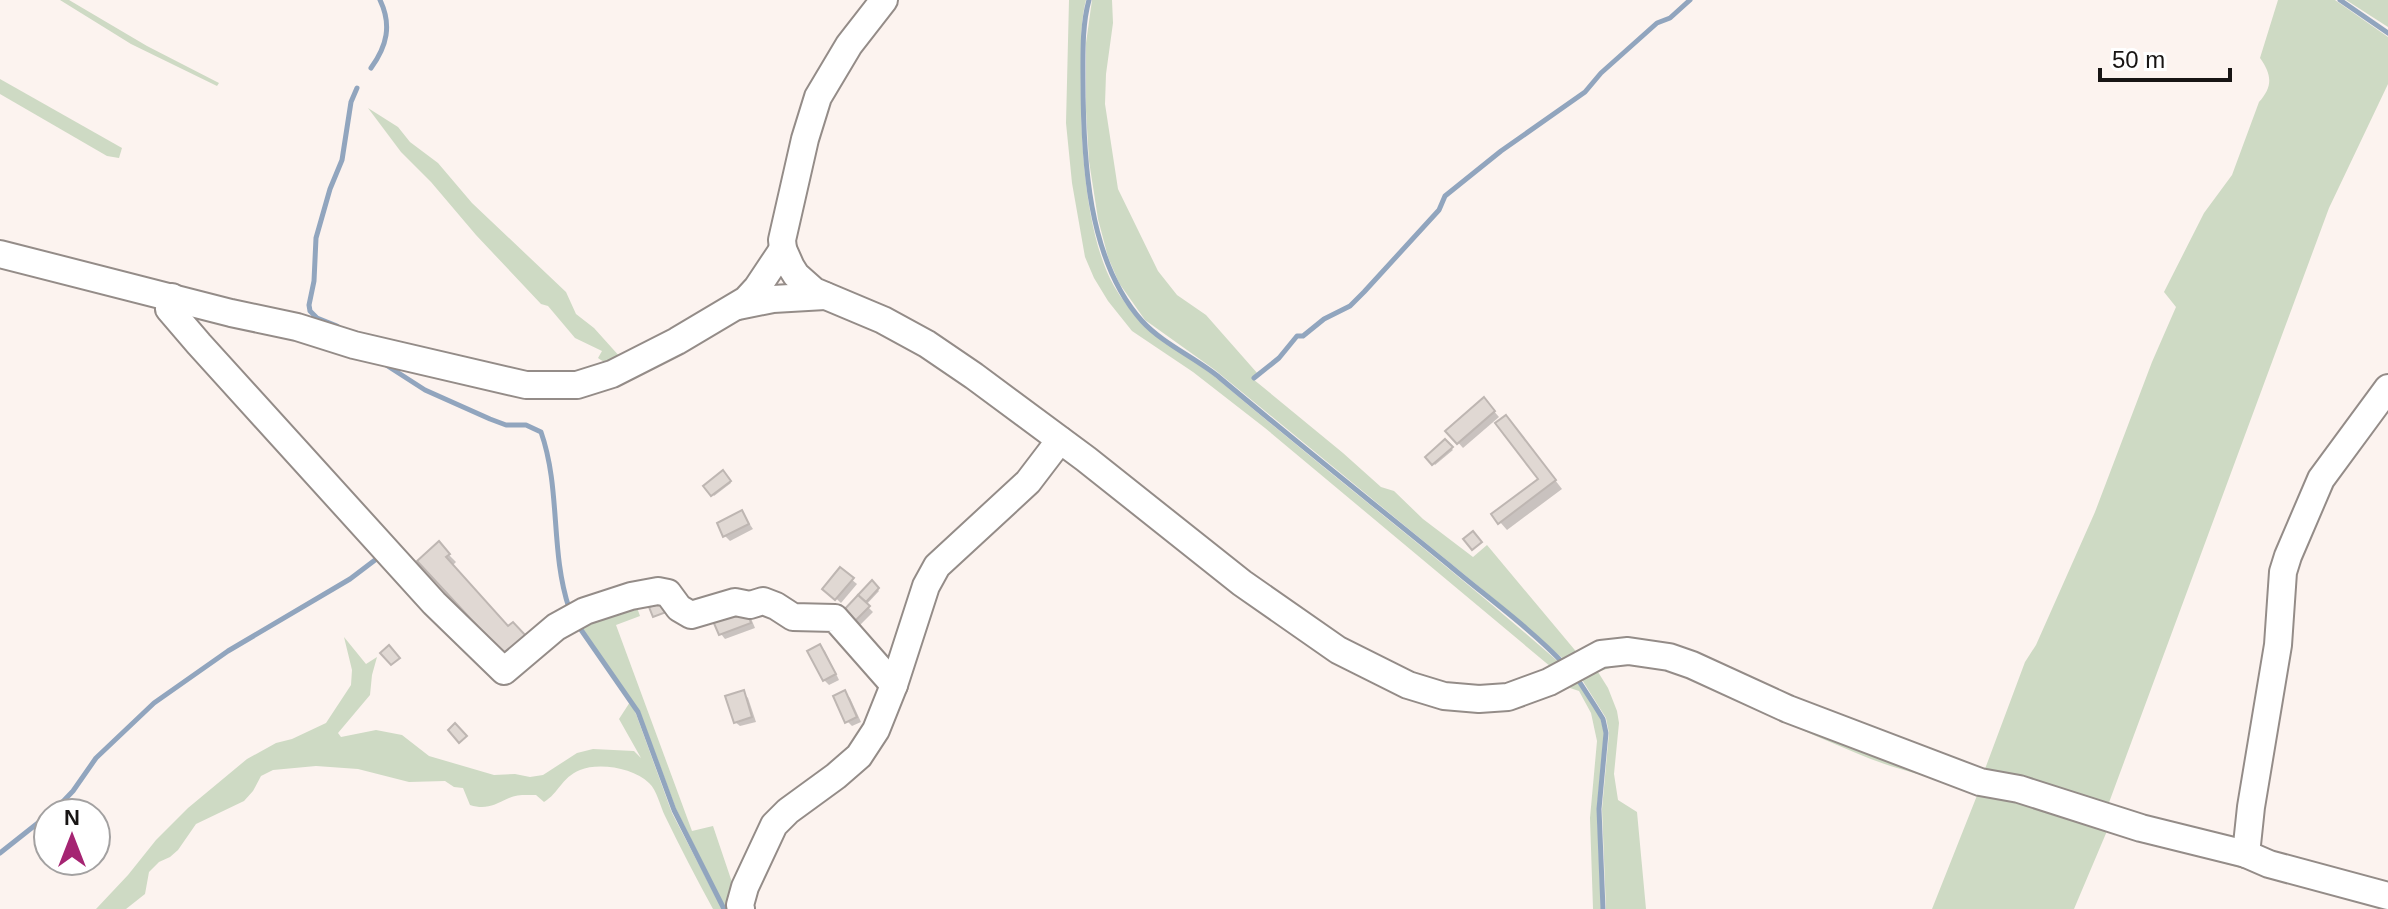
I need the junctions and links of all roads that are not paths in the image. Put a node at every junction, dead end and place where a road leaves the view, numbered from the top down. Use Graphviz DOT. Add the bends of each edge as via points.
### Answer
graph roads {
  1 [pos="884,0"];
  2 [pos="783,249"];
  3 [pos="0,254"];
  4 [pos="825,296"];
  5 [pos="172,297"];
  6 [pos="731,309"];
  7 [pos="2388,388"];
  8 [pos="1060,440"];
  9 [pos="894,685"];
  10 [pos="2246,854"];
  11 [pos="2388,896"];
  12 [pos="741,909"];
  1 -- 2 [label="street" via="818,97"];
  2 -- 4 [label="street" via="796,275"];
  2 -- 6 [label="street" via="757,288"];
  3 -- 5 [label="street"];
  4 -- 6 [label="street" via="764,300"];
  4 -- 8 [label="street" via="927,344"];
  5 -- 6 [label="street" via="411,359 557,387 612,374"];
  5 -- 9 [label="street" via="169,309 199,344 434,603 504,671 556,627 585,611 658,591 668,593 691,615 735,602 763,601 793,617 835,618"];
  7 -- 10 [label="street" via="2321,479 2283,572 2278,645"];
  8 -- 9 [label="street" via="1028,482 937,566"];
  8 -- 10 [label="street" via="1242,583 1338,650 1408,685 1479,699 1521,694 1601,654 1669,657 1980,782"];
  9 -- 12 [label="street" via="859,756 774,825 745,887"];
  10 -- 11 [label="street"];
}
